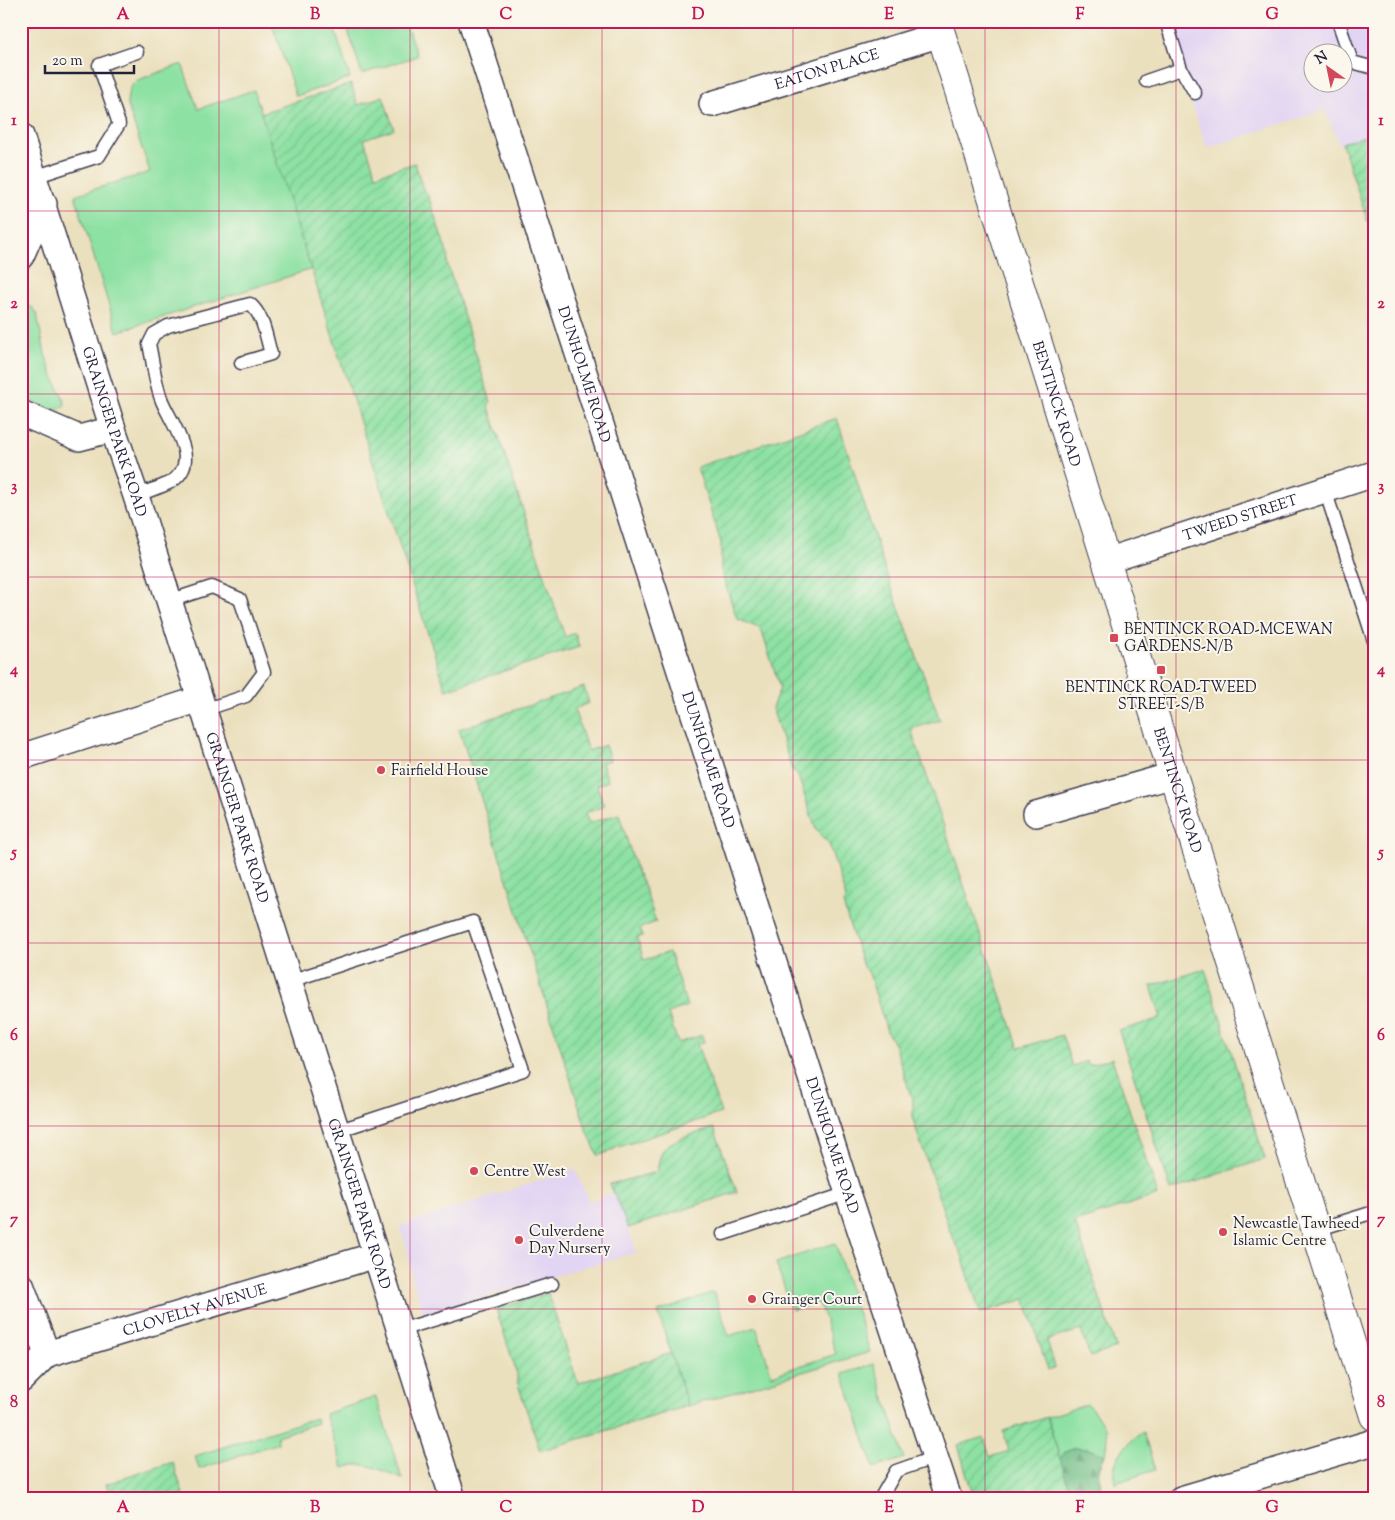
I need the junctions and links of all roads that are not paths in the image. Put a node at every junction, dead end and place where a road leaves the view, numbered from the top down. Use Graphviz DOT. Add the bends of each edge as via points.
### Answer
graph roads {
  1 [pos="471,21"];
  2 [pos="1166,21"];
  3 [pos="1338,21"];
  4 [pos="939,28"];
  5 [pos="136,52"];
  6 [pos="1374,68"];
  7 [pos="1182,69"];
  8 [pos="1146,81"];
  9 [pos="1195,93"];
  10 [pos="712,104"];
  11 [pos="21,136"];
  12 [pos="34,177"];
  13 [pos="44,204"];
  14 [pos="21,256"];
  15 [pos="242,362"];
  16 [pos="21,413"];
  17 [pos="113,429"];
  18 [pos="1374,474"];
  19 [pos="1325,490"];
  20 [pos="136,496"];
  21 [pos="1106,561"];
  22 [pos="169,601"];
  23 [pos="1374,641"];
  24 [pos="202,704"];
  25 [pos="21,757"];
  26 [pos="1173,775"];
  27 [pos="1036,814"];
  28 [pos="290,981"];
  29 [pos="337,1131"];
  30 [pos="848,1193"];
  31 [pos="1374,1212"];
  32 [pos="1316,1230"];
  33 [pos="723,1234"];
  34 [pos="376,1255"];
  35 [pos="552,1284"];
  36 [pos="21,1285"];
  37 [pos="400,1330"];
  38 [pos="47,1354"];
  39 [pos="21,1380"];
  40 [pos="1374,1416"];
  41 [pos="1374,1442"];
  42 [pos="936,1457"];
  43 [pos="454,1499"];
  44 [pos="880,1499"];
  45 [pos="948,1499"];
  46 [pos="1181,1499"];
  1 -- 30 [label="street, DUNHOLME ROAD"];
  2 -- 7 [label="lane"];
  3 -- 6 [label="lane" via="1352,62"];
  4 -- 10 [label="street, EATON PLACE"];
  4 -- 21 [label="street, BENTINCK ROAD"];
  5 -- 12 [label="lane" via="99,65 119,124 99,156"];
  7 -- 8 [label="lane"];
  7 -- 9 [label="lane"];
  11 -- 12 [label="street, GRAINGER PARK ROAD"];
  12 -- 13 [label="street, GRAINGER PARK ROAD"];
  13 -- 14 [label="street"];
  13 -- 17 [label="street, GRAINGER PARK ROAD"];
  15 -- 20 [label="lane" via="270,354 257,310 250,304 168,326 154,334 149,344 161,400 183,442 185,459 182,472 170,482"];
  16 -- 17 [label="street" via="79,438"];
  17 -- 20 [label="street, GRAINGER PARK ROAD"];
  18 -- 19 [label="street, TWEED STREET"];
  19 -- 21 [label="street, TWEED STREET"];
  19 -- 23 [label="lane"];
  20 -- 22 [label="street, GRAINGER PARK ROAD"];
  21 -- 26 [label="street, BENTINCK ROAD"];
  22 -- 24 [label="street, GRAINGER PARK ROAD"];
  22 -- 24 [label="lane" via="212,587 240,599 264,672 246,696"];
  24 -- 25 [label="street"];
  24 -- 28 [label="street, GRAINGER PARK ROAD"];
  26 -- 27 [label="street"];
  26 -- 32 [label="street, BENTINCK ROAD"];
  28 -- 29 [label="street, GRAINGER PARK ROAD"];
  28 -- 29 [label="lane" via="473,922 523,1070"];
  29 -- 34 [label="street, GRAINGER PARK ROAD"];
  30 -- 33 [label="lane"];
  30 -- 42 [label="street, DUNHOLME ROAD"];
  31 -- 32 [label="lane"];
  32 -- 40 [label="street, BENTINCK ROAD"];
  34 -- 37 [label="street, GRAINGER PARK ROAD"];
  34 -- 38 [label="street, CLOVELLY AVENUE"];
  35 -- 37 [label="lane"];
  36 -- 38 [label="street"];
  37 -- 43 [label="street, GRAINGER PARK ROAD"];
  38 -- 39 [label="street, CLOVELLY AVENUE"];
  41 -- 46 [label="street"];
  42 -- 44 [label="lane" via="896,1471"];
  42 -- 45 [label="street, DUNHOLME ROAD"];
}
